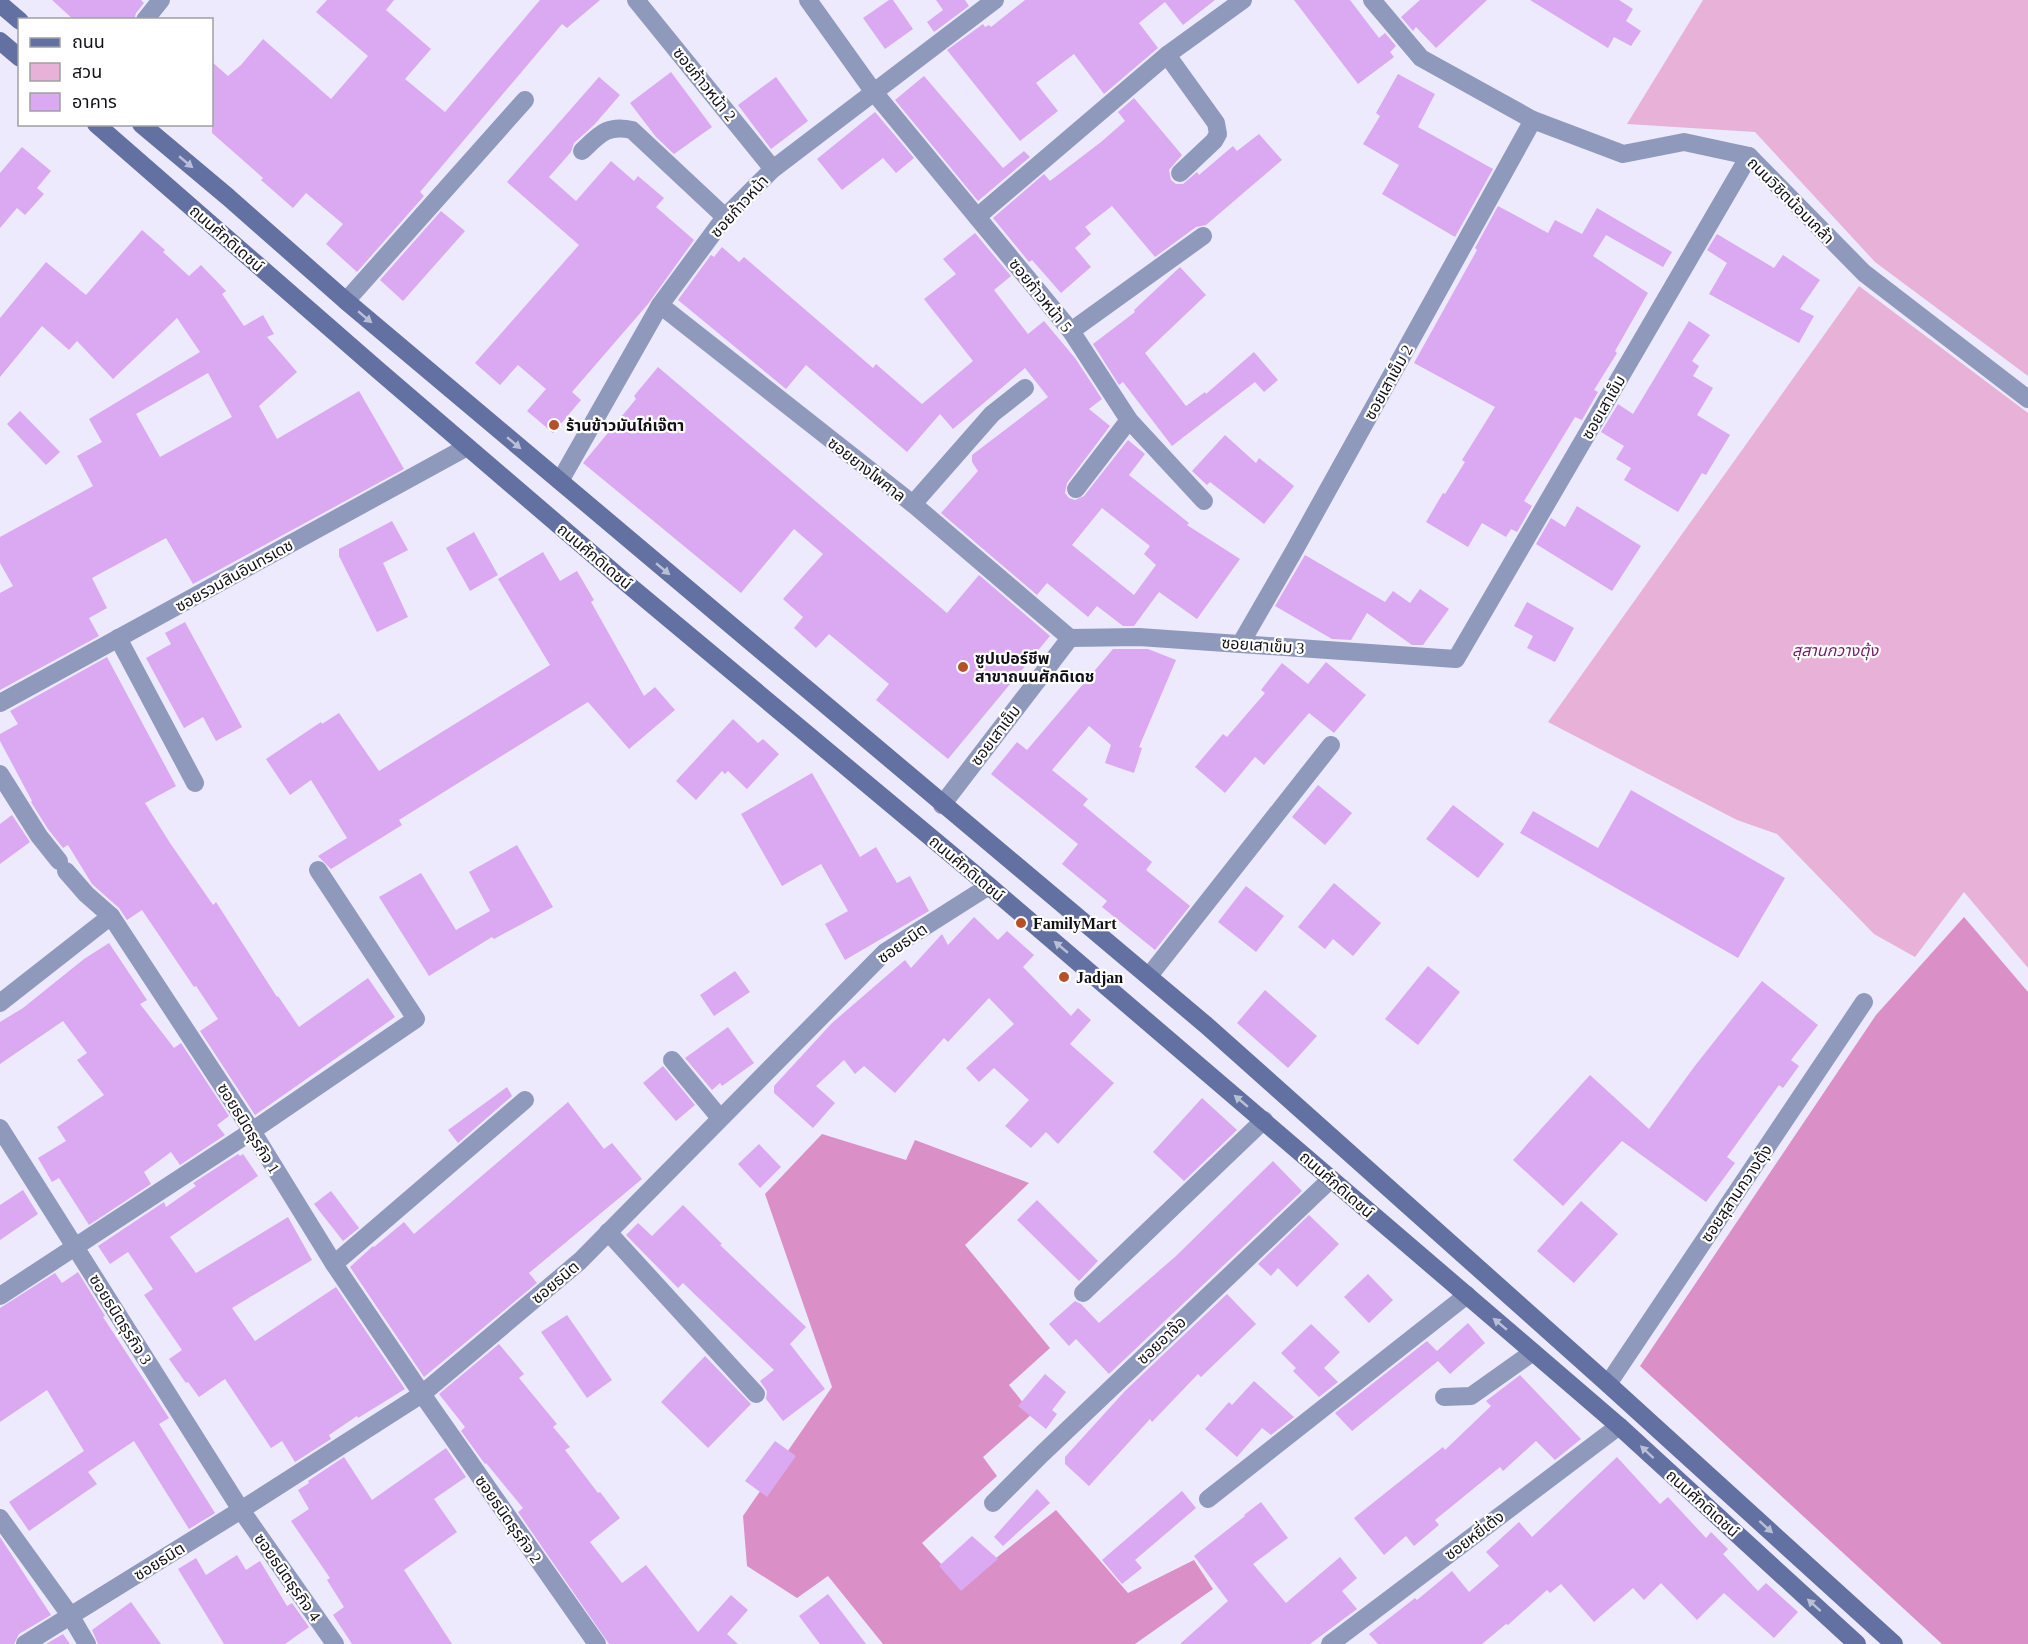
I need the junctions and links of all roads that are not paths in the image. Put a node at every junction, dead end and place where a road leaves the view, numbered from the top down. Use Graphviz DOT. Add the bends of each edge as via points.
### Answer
graph roads {
  1 [pos="161,0"];
  2 [pos="636,0"];
  3 [pos="808,0"];
  4 [pos="1243,0"];
  5 [pos="0,2"];
  6 [pos="987,2"];
  7 [pos="1377,2"];
  8 [pos="147,18"];
  9 [pos="18,19"];
  10 [pos="0,41"];
  11 [pos="1167,55"];
  12 [pos="18,56"];
  13 [pos="873,91"];
  14 [pos="525,100"];
  15 [pos="1533,120"];
  16 [pos="98,126"];
  17 [pos="143,126"];
  18 [pos="582,151"];
  19 [pos="1749,156"];
  20 [pos="773,169"];
  21 [pos="1180,172"];
  22 [pos="977,217"];
  23 [pos="725,218"];
  24 [pos="1203,236"];
  25 [pos="346,301"];
  26 [pos="660,305"];
  27 [pos="1071,331"];
  28 [pos="1024,388"];
  29 [pos="2028,399"];
  30 [pos="1129,420"];
  31 [pos="467,447"];
  32 [pos="560,481"];
  33 [pos="1076,489"];
  34 [pos="1204,501"];
  35 [pos="913,504"];
  36 [pos="118,638"];
  37 [pos="1070,638"];
  38 [pos="1240,643"];
  39 [pos="1456,659"];
  40 [pos="0,703"];
  41 [pos="1331,745"];
  42 [pos="0,774"];
  43 [pos="195,783"];
  44 [pos="942,805"];
  45 [pos="318,870"];
  46 [pos="989,885"];
  47 [pos="111,916"];
  48 [pos="1149,976"];
  49 [pos="1864,1002"];
  50 [pos="0,1003"];
  51 [pos="672,1060"];
  52 [pos="525,1101"];
  53 [pos="720,1118"];
  54 [pos="1264,1120"];
  55 [pos="0,1128"];
  56 [pos="252,1131"];
  57 [pos="1331,1179"];
  58 [pos="608,1232"];
  59 [pos="76,1246"];
  60 [pos="334,1264"];
  61 [pos="1083,1293"];
  62 [pos="1467,1295"];
  63 [pos="0,1296"];
  64 [pos="1533,1352"];
  65 [pos="1608,1384"];
  66 [pos="422,1394"];
  67 [pos="756,1394"];
  68 [pos="1444,1397"];
  69 [pos="1618,1426"];
  70 [pos="1208,1499"];
  71 [pos="993,1503"];
  72 [pos="241,1510"];
  73 [pos="2,1524"];
  74 [pos="70,1615"];
  75 [pos="25,1644"];
  76 [pos="87,1644"];
  77 [pos="335,1644"];
  78 [pos="597,1644"];
  79 [pos="1330,1644"];
  80 [pos="1857,1644"];
  81 [pos="1894,1644"];
  1 -- 8 [label="street"];
  2 -- 20 [label="street, ซอยก้าวหน้า 2"];
  3 -- 13 [label="street, ซอยก้าวหน้า 5"];
  4 -- 11 [label="street"];
  5 -- 9 [label="main road"];
  6 -- 13 [label="street, ซอยก้าวหน้า"];
  7 -- 15 [label="street, ถนนวิชิตน้อมเกล้า" via="1421,58"];
  10 -- 12 [label="main road"];
  11 -- 21 [label="street" via="1216,123 1218,134"];
  11 -- 22 [label="street"];
  13 -- 20 [label="street, ซอยก้าวหน้า"];
  13 -- 22 [label="street, ซอยก้าวหน้า 5"];
  14 -- 25 [label="street"];
  15 -- 19 [label="street, ถนนวิชิตน้อมเกล้า" via="1623,154 1684,142"];
  15 -- 38 [label="street, ซอยเสาเข็ม 2"];
  16 -- 31 [label="main road, ถนนศักดิเดชน์"];
  17 -- 25 [label="main road, ถนนศักดิเดชน์, one-way"];
  18 -- 23 [label="street" via="600,135 618,127 632,130"];
  19 -- 29 [label="street, ถนนวิชิตน้อมเกล้า" via="1864,273"];
  19 -- 39 [label="street, ซอยเสาเข็ม"];
  20 -- 23 [label="street, ซอยก้าวหน้า"];
  22 -- 27 [label="street, ซอยก้าวหน้า 5"];
  23 -- 26 [label="street, ซอยก้าวหน้า"];
  24 -- 27 [label="street"];
  25 -- 32 [label="main road, ถนนศักดิเดชน์, one-way"];
  26 -- 32 [label="street, ซอยก้าวหน้า"];
  26 -- 35 [label="street, ซอยยางไพศาล"];
  27 -- 30 [label="street, ซอยก้าวหน้า 5"];
  28 -- 35 [label="street" via="992,414"];
  30 -- 33 [label="street"];
  30 -- 34 [label="street, ซอยก้าวหน้า 5"];
  31 -- 36 [label="street, ซอยรวมสินอินทรเดช"];
  31 -- 46 [label="main road, ถนนศักดิเดชน์"];
  32 -- 44 [label="main road, ถนนศักดิเดชน์, one-way"];
  35 -- 37 [label="street, ซอยยางไพศาล"];
  36 -- 40 [label="street, ซอยรวมสินอินทรเดช"];
  36 -- 43 [label="street"];
  37 -- 38 [label="street, ซอยเสาเข็ม 3" via="1139,637"];
  37 -- 44 [label="street, ซอยเสาเข็ม"];
  38 -- 39 [label="street, ซอยเสาเข็ม 3"];
  41 -- 48 [label="street"];
  42 -- 47 [label="street, ซอยธนิตธุรกิจ 1" via="39,836 86,894"];
  44 -- 48 [label="main road, ถนนศักดิเดชน์"];
  45 -- 56 [label="street" via="416,1019"];
  46 -- 53 [label="street, ซอยธนิต" via="885,952"];
  54 -- 46 [label="main road, ถนนศักดิเดชน์, one-way"];
  47 -- 50 [label="street"];
  47 -- 56 [label="street, ซอยธนิตธุรกิจ 1"];
  48 -- 65 [label="main road, ถนนศักดิเดชน์"];
  49 -- 65 [label="street, ซอยสุสานกวางตุ้ง"];
  51 -- 53 [label="street"];
  52 -- 60 [label="street"];
  53 -- 58 [label="street, ซอยธนิต"];
  54 -- 57 [label="main road, ถนนศักดิเดชน์"];
  54 -- 61 [label="street"];
  55 -- 59 [label="street, ซอยธนิตธุรกิจ 3"];
  56 -- 59 [label="street"];
  56 -- 60 [label="street, ซอยธนิตธุรกิจ 1"];
  57 -- 62 [label="main road, ถนนศักดิเดชน์"];
  57 -- 71 [label="street, ซอยอาจ๊อ"];
  58 -- 66 [label="street, ซอยธนิต" via="580,1261"];
  58 -- 67 [label="street"];
  59 -- 63 [label="street"];
  59 -- 72 [label="street, ซอยธนิตธุรกิจ 3"];
  60 -- 66 [label="street, ซอยธนิตธุรกิจ 1"];
  64 -- 62 [label="main road, ถนนศักดิเดชน์, one-way"];
  62 -- 70 [label="street"];
  64 -- 68 [label="street" via="1471,1396"];
  64 -- 69 [label="main road, ถนนศักดิเดชน์"];
  65 -- 81 [label="main road, ถนนศักดิเดชน์, one-way"];
  66 -- 72 [label="street, ซอยธนิต"];
  66 -- 78 [label="street, ซอยธนิตธุรกิจ 2"];
  69 -- 79 [label="street, ซอยหยี่เต้ง"];
  80 -- 69 [label="main road, ถนนศักดิเดชน์, one-way"];
  72 -- 74 [label="street, ซอยธนิต"];
  72 -- 77 [label="street, ซอยธนิตธุรกิจ 4"];
  73 -- 74 [label="street"];
  74 -- 75 [label="street, ซอยธนิต"];
  74 -- 76 [label="street"];
}
